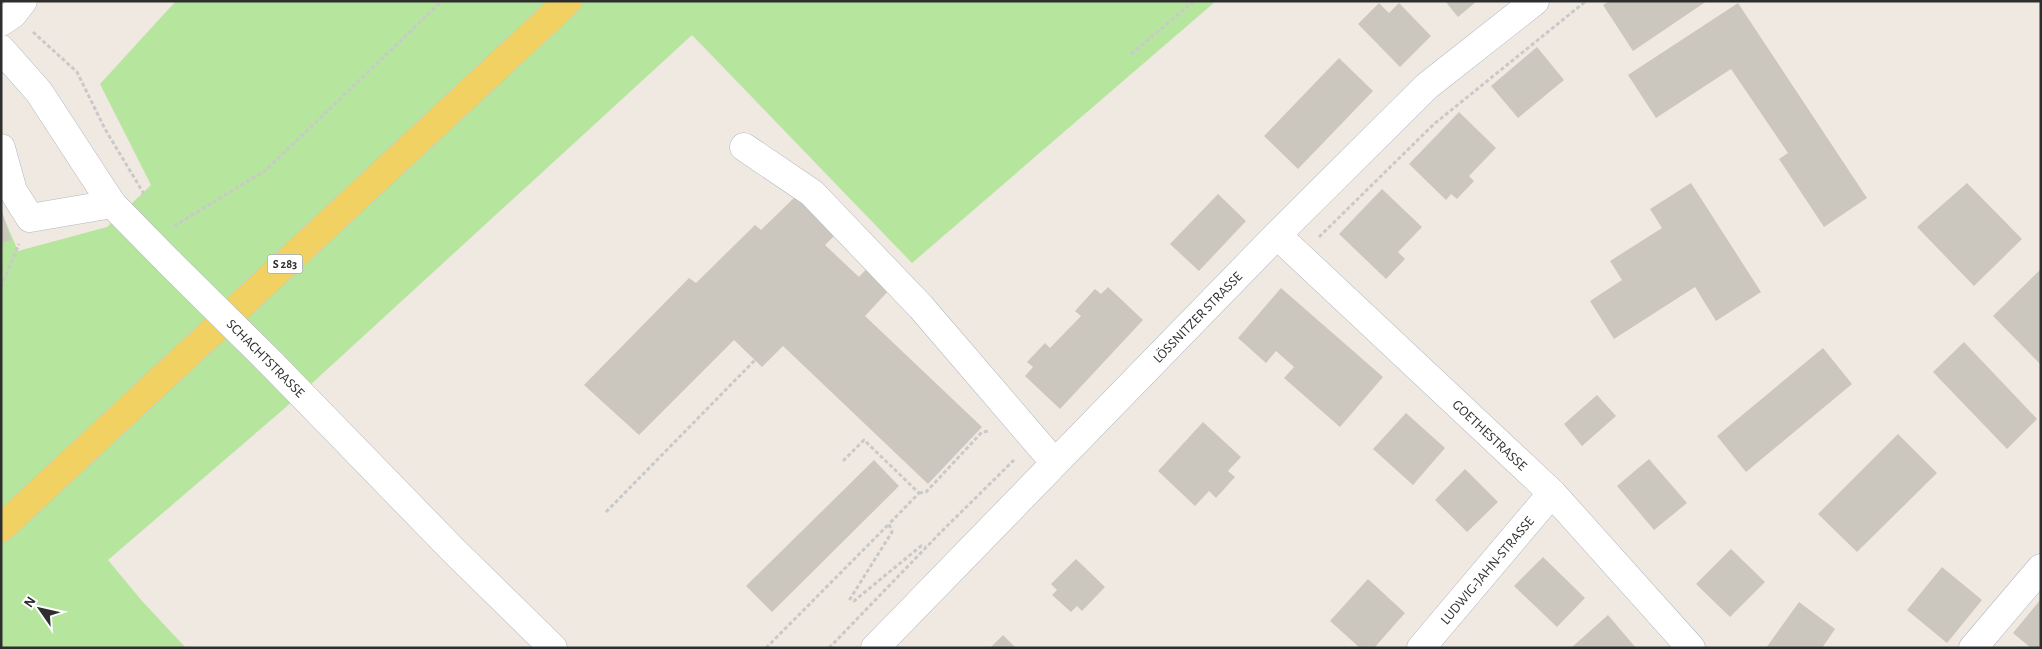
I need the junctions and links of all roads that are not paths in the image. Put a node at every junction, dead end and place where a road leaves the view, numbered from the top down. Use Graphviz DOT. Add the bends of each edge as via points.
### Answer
graph roads {
  1 [pos="568,1"];
  2 [pos="1535,1"];
  3 [pos="1,49"];
  4 [pos="744,147"];
  5 [pos="1,148"];
  6 [pos="112,204"];
  7 [pos="1278,235"];
  8 [pos="1054,462"];
  9 [pos="1552,493"];
  10 [pos="1,528"];
  11 [pos="2041,568"];
  12 [pos="553,648"];
  13 [pos="875,648"];
  14 [pos="1421,648"];
  15 [pos="1691,648"];
  16 [pos="1972,648"];
  1 -- 10 [label="main road, S 283"];
  2 -- 7 [label="street, LÖSSNITZER STRASSE" via="1427,86"];
  3 -- 6 [label="street, SCHACHTSTRASSE" via="39,92"];
  4 -- 8 [label="street" via="812,193 921,307"];
  5 -- 6 [label="street" via="13,191 30,218"];
  6 -- 12 [label="street, SCHACHTSTRASSE, bridge"];
  7 -- 8 [label="street, LÖSSNITZER STRASSE"];
  7 -- 9 [label="street, GOETHESTRASSE"];
  8 -- 13 [label="street, LÖSSNITZER STRASSE"];
  9 -- 14 [label="street, LUDWIG-JAHN-STRASSE"];
  9 -- 15 [label="street, GOETHESTRASSE"];
  11 -- 16 [label="street"];
}
